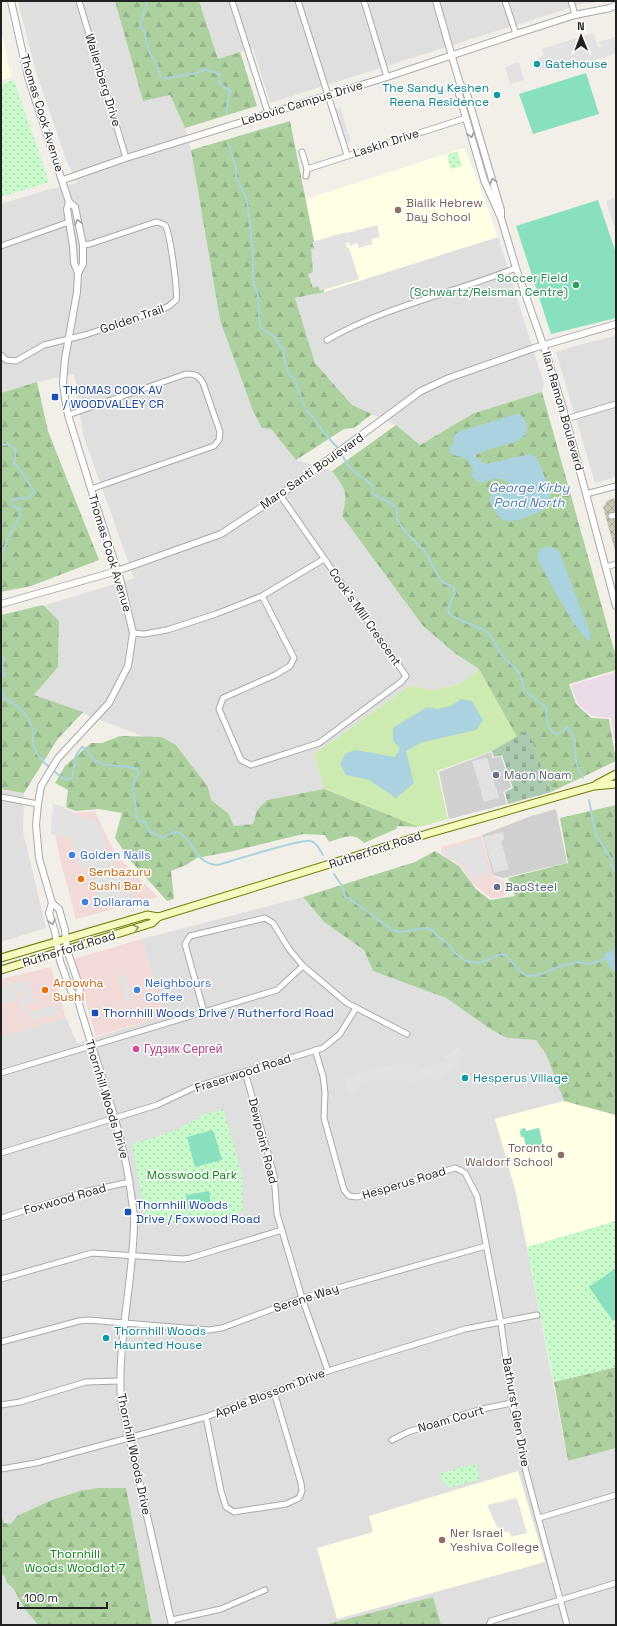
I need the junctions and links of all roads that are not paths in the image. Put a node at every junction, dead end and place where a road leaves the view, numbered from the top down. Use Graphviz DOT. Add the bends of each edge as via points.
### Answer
graph roads {
  1 [pos="11,1"];
  2 [pos="79,1"];
  3 [pos="232,1"];
  4 [pos="298,1"];
  5 [pos="364,1"];
  6 [pos="436,1"];
  7 [pos="505,1"];
  8 [pos="570,1"];
  9 [pos="614,8"];
  10 [pos="575,16"];
  11 [pos="516,34"];
  12 [pos="452,55"];
  13 [pos="387,77"];
  14 [pos="460,84"];
  15 [pos="328,95"];
  16 [pos="268,113"];
  17 [pos="466,118"];
  18 [pos="302,152"];
  19 [pos="347,155"];
  20 [pos="126,158"];
  21 [pos="307,169"];
  22 [pos="306,176"];
  23 [pos="63,180"];
  24 [pos="69,202"];
  25 [pos="501,218"];
  26 [pos="69,222"];
  27 [pos="83,244"];
  28 [pos="1,246"];
  29 [pos="516,268"];
  30 [pos="78,273"];
  31 [pos="616,324"];
  32 [pos="68,339"];
  33 [pos="328,340"];
  34 [pos="544,346"];
  35 [pos="1,355"];
  36 [pos="616,404"];
  37 [pos="68,415"];
  38 [pos="566,419"];
  39 [pos="616,486"];
  40 [pos="91,489"];
  41 [pos="586,494"];
  42 [pos="280,495"];
  43 [pos="324,559"];
  44 [pos="616,564"];
  45 [pos="606,567"];
  46 [pos="117,571"];
  47 [pos="262,596"];
  48 [pos="1,604"];
  49 [pos="616,606"];
  50 [pos="132,633"];
  51 [pos="616,774"];
  52 [pos="616,784"];
  53 [pos="594,786"];
  54 [pos="1,797"];
  55 [pos="38,804"];
  56 [pos="52,903"];
  57 [pos="158,917"];
  58 [pos="66,938"];
  59 [pos="57,941"];
  60 [pos="67,950"];
  61 [pos="59,952"];
  62 [pos="1,958"];
  63 [pos="303,966"];
  64 [pos="1,970"];
  65 [pos="78,1000"];
  66 [pos="356,1008"];
  67 [pos="204,1012"];
  68 [pos="407,1034"];
  69 [pos="91,1046"];
  70 [pos="315,1050"];
  71 [pos="245,1072"];
  72 [pos="1,1073"];
  73 [pos="114,1118"];
  74 [pos="1,1153"];
  75 [pos="130,1182"];
  76 [pos="477,1196"];
  77 [pos="1,1218"];
  78 [pos="282,1230"];
  79 [pos="486,1246"];
  80 [pos="132,1255"];
  81 [pos="1,1279"];
  82 [pos="302,1298"];
  83 [pos="537,1315"];
  84 [pos="124,1323"];
  85 [pos="501,1323"];
  86 [pos="1,1342"];
  87 [pos="328,1371"];
  88 [pos="120,1381"];
  89 [pos="274,1392"];
  90 [pos="512,1403"];
  91 [pos="1,1405"];
  92 [pos="206,1417"];
  93 [pos="129,1438"];
  94 [pos="392,1440"];
  95 [pos="1,1470"];
  96 [pos="616,1495"];
  97 [pos="540,1518"];
  98 [pos="616,1583"];
  99 [pos="265,1590"];
  100 [pos="560,1600"];
  101 [pos="172,1622"];
  102 [pos="489,1625"];
  103 [pos="568,1625"];
  1 -- 23 [label="street, Thomas Cook Avenue" via="28,77"];
  2 -- 20 [label="street, Wallenberg Drive"];
  3 -- 16 [label="street"];
  4 -- 15 [label="street"];
  5 -- 13 [label="street"];
  6 -- 12 [label="street, Ilan Ramon Boulevard"];
  7 -- 11 [label="street"];
  8 -- 10 [label="street"];
  9 -- 10 [label="street, Lebovic Campus Drive"];
  10 -- 11 [label="street, Lebovic Campus Drive"];
  11 -- 12 [label="street, Lebovic Campus Drive"];
  12 -- 13 [label="street, Lebovic Campus Drive"];
  12 -- 14 [label="street, Ilan Ramon Boulevard"];
  13 -- 15 [label="street, Lebovic Campus Drive"];
  14 -- 17 [label="street, Ilan Ramon Boulevard" via="459,94"];
  25 -- 14 [label="street, Ilan Ramon Boulevard, one-way" via="502,210 483,146 466,91"];
  15 -- 16 [label="street, Lebovic Campus Drive"];
  15 -- 19 [label="street"];
  16 -- 20 [label="street, Lebovic Campus Drive"];
  17 -- 19 [label="street, Laskin Drive"];
  17 -- 25 [label="street, Ilan Ramon Boulevard, one-way" via="484,180"];
  18 -- 21 [label="street"];
  19 -- 21 [label="street, Laskin Drive"];
  20 -- 23 [label="street, Lebovic Campus Drive"];
  21 -- 22 [label="street"];
  23 -- 24 [label="street, Thomas Cook Avenue"];
  24 -- 26 [label="street, Thomas Cook Avenue"];
  27 -- 24 [label="street, Thomas Cook Avenue, one-way" via="75,207"];
  25 -- 29 [label="street, Ilan Ramon Boulevard"];
  26 -- 28 [label="street"];
  26 -- 30 [label="street, Thomas Cook Avenue" via="74,263"];
  27 -- 30 [label="street, Thomas Cook Avenue" via="83,264"];
  27 -- 32 [label="street, Golden Trail" via="153,223 162,223 167,229 177,297 174,303 163,309"];
  29 -- 33 [label="street" via="374,316"];
  29 -- 34 [label="street, Ilan Ramon Boulevard"];
  30 -- 32 [label="street, Thomas Cook Avenue"];
  31 -- 34 [label="street, Marc Santi Boulevard"];
  32 -- 35 [label="street" via="44,345 13,362"];
  32 -- 37 [label="street, Thomas Cook Avenue" via="63,383"];
  34 -- 38 [label="street, Ilan Ramon Boulevard"];
  34 -- 42 [label="street, Marc Santi Boulevard" via="449,378 422,391"];
  36 -- 38 [label="street"];
  37 -- 40 [label="street, Thomas Cook Avenue"];
  37 -- 40 [label="street" via="186,374 193,374 199,376 203,383 220,432 219,440 214,446"];
  38 -- 41 [label="street, Ilan Ramon Boulevard"];
  39 -- 41 [label="street"];
  40 -- 46 [label="street, Thomas Cook Avenue"];
  41 -- 45 [label="street, Ilan Ramon Boulevard"];
  42 -- 43 [label="street, Cook's Mill Crescent"];
  42 -- 46 [label="street, Marc Santi Boulevard" via="221,534"];
  43 -- 47 [label="street"];
  43 -- 47 [label="street, Cook's Mill Crescent" via="406,676 319,744 251,765 241,760 218,709 223,698 276,675 290,666 294,658"];
  44 -- 45 [label="street"];
  45 -- 49 [label="street, Ilan Ramon Boulevard"];
  46 -- 48 [label="street, Marc Santi Boulevard"];
  46 -- 50 [label="street, Thomas Cook Avenue"];
  47 -- 50 [label="street" via="167,630 144,634"];
  50 -- 55 [label="street, Thomas Cook Avenue" via="128,666 109,703 58,758 41,786"];
  51 -- 53 [label="main road, Rutherford Road"];
  52 -- 53 [label="main road, Rutherford Road"];
  53 -- 57 [label="main road, Rutherford Road" via="430,833"];
  54 -- 55 [label="street"];
  55 -- 56 [label="street, Thomas Cook Avenue" via="36,825 39,858"];
  56 -- 58 [label="street, Thomas Cook Avenue" via="59,909"];
  56 -- 59 [label="street, Thomas Cook Avenue, one-way" via="49,913"];
  57 -- 58 [label="main road, Rutherford Road" via="148,914"];
  60 -- 57 [label="main road, Rutherford Road, one-way" via="152,923"];
  58 -- 59 [label="main road, Rutherford Road"];
  58 -- 60 [label="street, Thomas Cook Avenue"];
  59 -- 61 [label="street, Thomas Cook Avenue"];
  59 -- 62 [label="main road, Rutherford Road"];
  60 -- 61 [label="main road, Rutherford Road"];
  60 -- 65 [label="street, Thornhill Woods Drive" via="80,988"];
  61 -- 64 [label="main road, Rutherford Road"];
  61 -- 65 [label="street, Thornhill Woods Drive" via="71,990"];
  63 -- 66 [label="street" via="346,1003"];
  63 -- 67 [label="street" via="278,990"];
  63 -- 67 [label="street" via="273,923 265,918 190,936 185,944"];
  65 -- 69 [label="street, Thornhill Woods Drive"];
  66 -- 68 [label="street"];
  66 -- 70 [label="street, Fraserwood Road" via="340,1034 323,1048"];
  67 -- 69 [label="street"];
  69 -- 72 [label="street"];
  69 -- 73 [label="street, Thornhill Woods Drive"];
  70 -- 71 [label="street, Fraserwood Road"];
  70 -- 76 [label="street, Hesperus Road" via="323,1076 324,1118 344,1190 349,1196 358,1197 455,1168 465,1173"];
  71 -- 73 [label="street, Fraserwood Road" via="195,1087 157,1105"];
  71 -- 78 [label="street, Dewpoint Road" via="274,1175 277,1214"];
  73 -- 74 [label="street, Fraserwood Road"];
  73 -- 75 [label="street, Thornhill Woods Drive" via="124,1149"];
  75 -- 77 [label="street, Foxwood Road" via="88,1191"];
  75 -- 80 [label="street, Thornhill Woods Drive" via="135,1223"];
  76 -- 79 [label="street, Bathurst Glen Drive"];
  78 -- 80 [label="street" via="190,1258"];
  78 -- 82 [label="street, Dewpoint Road"];
  79 -- 82 [label="street, Serene Way"];
  79 -- 85 [label="street, Bathurst Glen Drive"];
  80 -- 81 [label="street" via="92,1253"];
  80 -- 84 [label="street, Thornhill Woods Drive"];
  82 -- 84 [label="street, Serene Way" via="222,1328 208,1330"];
  82 -- 87 [label="street, Dewpoint Road"];
  83 -- 85 [label="street, Apple Blossom Drive"];
  84 -- 86 [label="street, Serene Way" via="79,1321"];
  84 -- 88 [label="street, Thornhill Woods Drive"];
  85 -- 87 [label="street, Apple Blossom Drive" via="465,1329"];
  85 -- 90 [label="street, Bathurst Glen Drive"];
  87 -- 89 [label="street, Apple Blossom Drive"];
  88 -- 91 [label="street" via="86,1382 20,1402"];
  88 -- 93 [label="street, Thornhill Woods Drive" via="121,1402"];
  89 -- 92 [label="street, Apple Blossom Drive"];
  89 -- 92 [label="street" via="302,1490 299,1498 286,1504 240,1512 234,1512 226,1507"];
  90 -- 94 [label="street, Noam Court" via="482,1409 408,1432"];
  90 -- 97 [label="street, Bathurst Glen Drive" via="526,1472"];
  92 -- 93 [label="street, Apple Blossom Drive"];
  93 -- 95 [label="street, Apple Blossom Drive"];
  93 -- 101 [label="street, Thornhill Woods Drive"];
  96 -- 97 [label="street"];
  97 -- 100 [label="street, Bathurst Glen Drive"];
  98 -- 100 [label="street"];
  99 -- 101 [label="street" via="221,1608"];
  100 -- 102 [label="street" via="491,1621"];
  100 -- 103 [label="street, Bathurst Glen Drive"];
}
